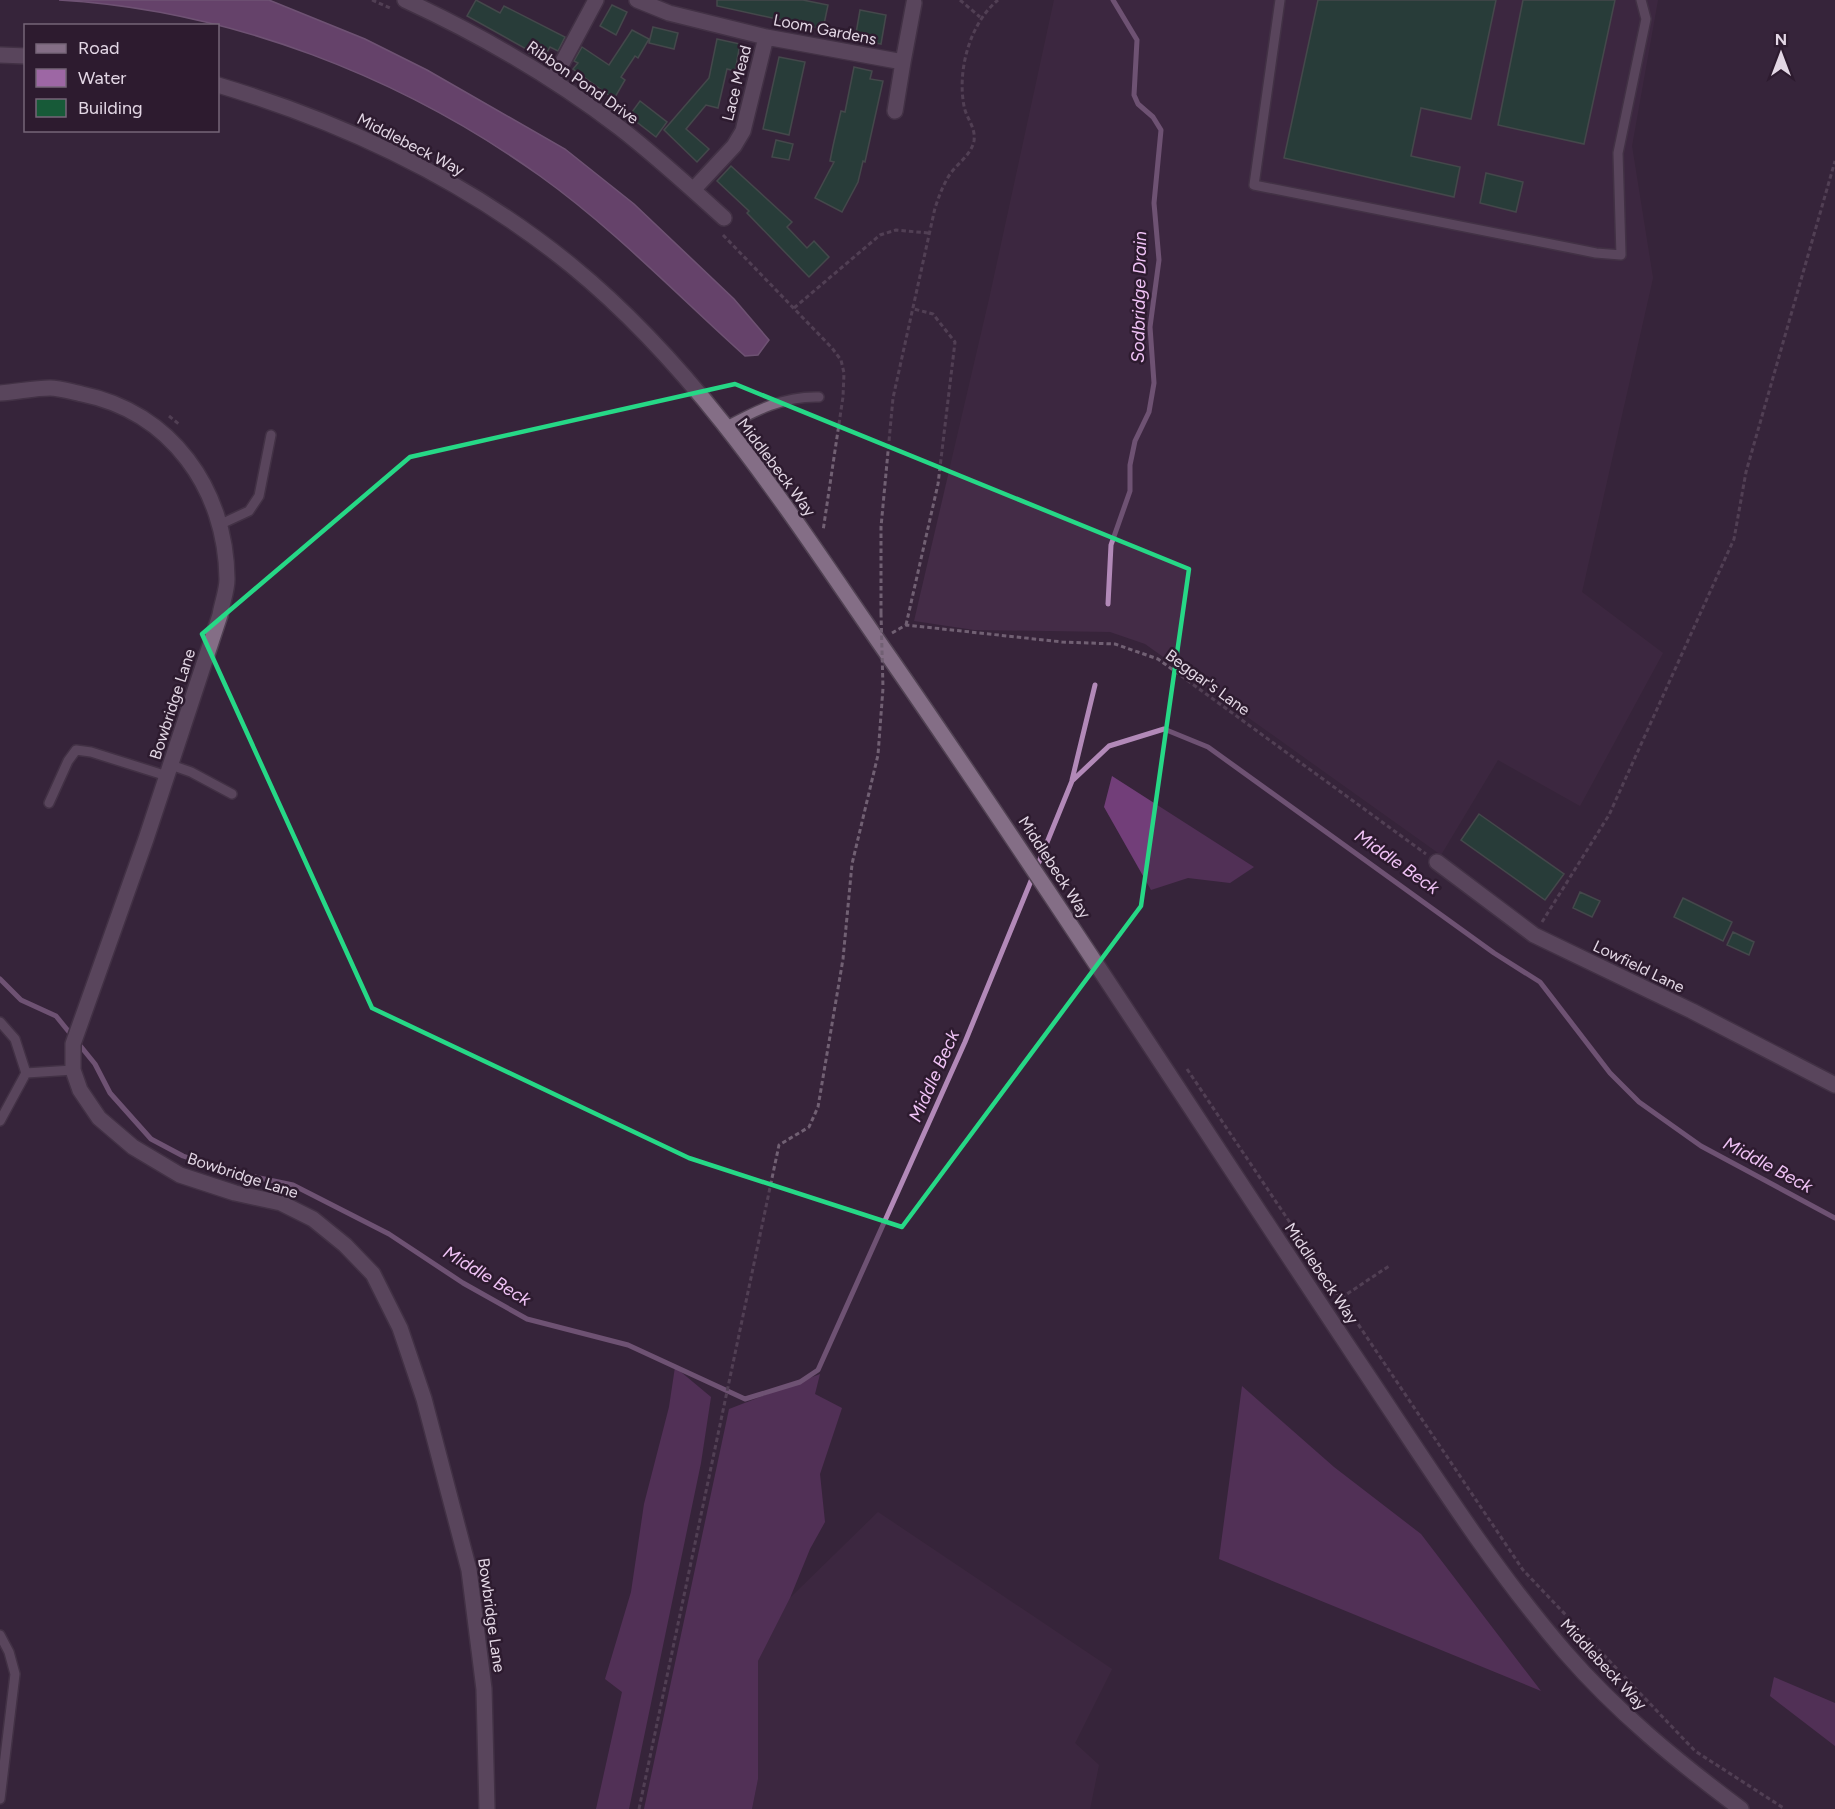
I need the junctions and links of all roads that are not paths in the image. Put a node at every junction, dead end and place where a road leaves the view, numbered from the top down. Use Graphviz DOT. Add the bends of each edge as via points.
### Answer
graph roads {
  1 [pos="596,0"];
  2 [pos="637,0"];
  3 [pos="1280,0"];
  4 [pos="1641,0"];
  5 [pos="914,3"];
  6 [pos="402,6"];
  7 [pos="766,37"];
  8 [pos="0,54"];
  9 [pos="24,56"];
  10 [pos="903,63"];
  11 [pos="553,80"];
  12 [pos="219,85"];
  13 [pos="895,111"];
  14 [pos="693,190"];
  15 [pos="722,225"];
  16 [pos="0,393"];
  17 [pos="819,397"];
  18 [pos="725,427"];
  19 [pos="272,435"];
  20 [pos="220,524"];
  21 [pos="169,771"];
  22 [pos="232,794"];
  23 [pos="50,802"];
  24 [pos="1437,862"];
  25 [pos="0,1022"];
  26 [pos="73,1070"];
  27 [pos="26,1073"];
  28 [pos="1835,1085"];
  29 [pos="0,1120"];
  30 [pos="0,1635"];
  31 [pos="0,1799"];
  32 [pos="487,1809"];
  33 [pos="1741,1809"];
  1 -- 11 [label="street"];
  2 -- 7 [label="street, Loom Gardens" via="669,13"];
  3 -- 4 [label="lane" via="1254,185 1621,255 1618,153 1646,19"];
  5 -- 10 [label="street"];
  6 -- 11 [label="street, Ribbon Pond Drive" via="485,40"];
  7 -- 10 [label="street, Loom Gardens"];
  7 -- 14 [label="street, Lace Mead" via="744,131"];
  8 -- 9 [label="street"];
  10 -- 13 [label="street"];
  11 -- 14 [label="street, Ribbon Pond Drive" via="621,129"];
  12 -- 18 [label="street, Middlebeck Way" via="346,131 411,162 505,216 573,266 618,307 669,356"];
  14 -- 15 [label="street, Ribbon Pond Drive"];
  16 -- 20 [label="street, Bowbridge Lane" via="51,388 108,399 143,415 172,440 191,465 212,500"];
  17 -- 18 [label="lane" via="768,404"];
  18 -- 33 [label="street, Middlebeck Way" via="762,473 1024,853 1507,1581 1608,1697 1682,1765"];
  19 -- 20 [label="lane" via="259,496 249,511"];
  20 -- 21 [label="street, Bowbridge Lane" via="227,582"];
  21 -- 22 [label="lane" via="191,772"];
  21 -- 23 [label="lane" via="76,750"];
  21 -- 26 [label="street, Bowbridge Lane" via="73,1044"];
  24 -- 28 [label="street, Lowfield Lane" via="1534,935"];
  25 -- 27 [label="lane" via="15,1039"];
  26 -- 27 [label="lane"];
  26 -- 32 [label="street, Bowbridge Lane" via="80,1090 99,1118 133,1147 180,1175 281,1203 314,1220 373,1275 400,1328 424,1400 469,1570 484,1689"];
  27 -- 29 [label="lane"];
  30 -- 31 [label="lane" via="15,1674"];
}
